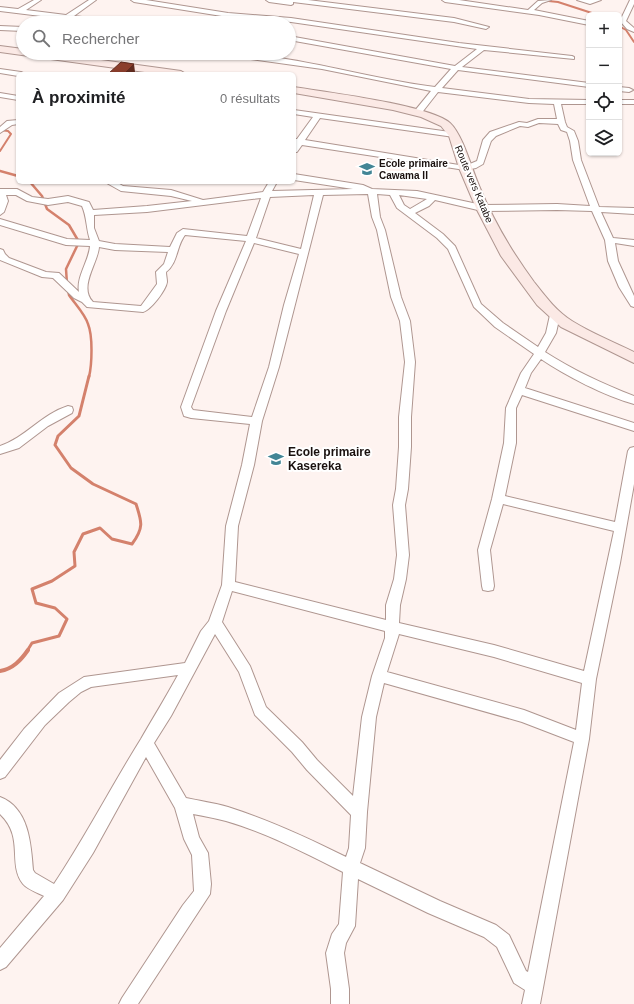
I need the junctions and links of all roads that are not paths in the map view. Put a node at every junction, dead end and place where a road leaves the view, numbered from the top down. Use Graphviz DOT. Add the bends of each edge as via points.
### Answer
graph roads {
  1 [pos="38,0"];
  2 [pos="93,0"];
  3 [pos="134,0"];
  4 [pos="269,0"];
  5 [pos="445,0"];
  6 [pos="548,0"];
  7 [pos="580,0"];
  8 [pos="598,0"];
  9 [pos="633,0"];
  10 [pos="292,1"];
  11 [pos="0,9"];
  12 [pos="20,11"];
  13 [pos="530,11"];
  14 [pos="60,16"];
  15 [pos="69,16"];
  16 [pos="281,16"];
  17 [pos="296,19"];
  18 [pos="586,21"];
  19 [pos="486,27"];
  20 [pos="0,28"];
  21 [pos="16,29"];
  22 [pos="634,30"];
  23 [pos="296,39"];
  24 [pos="484,47"];
  25 [pos="0,49"];
  26 [pos="16,51"];
  27 [pos="572,58"];
  28 [pos="80,60"];
  29 [pos="280,60"];
  30 [pos="457,68"];
  31 [pos="0,71"];
  32 [pos="163,72"];
  33 [pos="16,73"];
  34 [pos="586,85"];
  35 [pos="436,89"];
  36 [pos="622,89"];
  37 [pos="296,90"];
  38 [pos="629,90"];
  39 [pos="0,96"];
  40 [pos="16,98"];
  41 [pos="558,102"];
  42 [pos="586,102"];
  43 [pos="622,102"];
  44 [pos="634,102"];
  45 [pos="296,112"];
  46 [pos="416,113"];
  47 [pos="317,116"];
  48 [pos="0,122"];
  49 [pos="14,122"];
  50 [pos="561,122"];
  51 [pos="0,131"];
  52 [pos="454,135"];
  53 [pos="297,141"];
  54 [pos="465,168"];
  55 [pos="296,177"];
  56 [pos="113,184"];
  57 [pos="272,184"];
  58 [pos="372,191"];
  59 [pos="0,192"];
  60 [pos="393,192"];
  61 [pos="319,193"];
  62 [pos="266,195"];
  63 [pos="433,196"];
  64 [pos="204,202"];
  65 [pos="482,208"];
  66 [pos="594,208"];
  67 [pos="634,211"];
  68 [pos="0,212"];
  69 [pos="90,213"];
  70 [pos="409,213"];
  71 [pos="0,222"];
  72 [pos="250,239"];
  73 [pos="610,240"];
  74 [pos="95,243"];
  75 [pos="634,243"];
  76 [pos="173,250"];
  77 [pos="0,252"];
  78 [pos="303,252"];
  79 [pos="85,300"];
  80 [pos="634,304"];
  81 [pos="555,315"];
  82 [pos="539,354"];
  83 [pos="632,354"];
  84 [pos="519,390"];
  85 [pos="634,400"];
  86 [pos="68,410"];
  87 [pos="256,421"];
  88 [pos="634,427"];
  89 [pos="0,450"];
  90 [pos="634,451"];
  91 [pos="498,500"];
  92 [pos="629,502"];
  93 [pos="620,528"];
  94 [pos="228,585"];
  95 [pos="488,586"];
  96 [pos="215,622"];
  97 [pos="393,628"];
  98 [pos="189,668"];
  99 [pos="379,676"];
  100 [pos="589,679"];
  101 [pos="582,739"];
  102 [pos="146,743"];
  103 [pos="0,772"];
  104 [pos="0,804"];
  105 [pos="181,804"];
  106 [pos="359,812"];
  107 [pos="351,868"];
  108 [pos="57,894"];
  109 [pos="0,961"];
  110 [pos="534,986"];
  111 [pos="128,1004"];
  112 [pos="340,1004"];
  113 [pos="531,1004"];
  1 -- 12 [label="street"];
  2 -- 15 [label="street"];
  3 -- 16 [label="street" via="228,15"];
  4 -- 10 [label="street"];
  5 -- 13 [label="street"];
  6 -- 13 [label="street" via="540,2"];
  7 -- 8 [label="street"];
  9 -- 22 [label="street" via="623,21"];
  10 -- 16 [label="street"];
  10 -- 19 [label="street" via="454,20"];
  11 -- 12 [label="street"];
  12 -- 14 [label="street"];
  13 -- 18 [label="street"];
  17 -- 24 [label="street"];
  20 -- 21 [label="street"];
  23 -- 30 [label="street"];
  24 -- 27 [label="street"];
  24 -- 30 [label="street"];
  25 -- 26 [label="street"];
  28 -- 32 [label="street"];
  29 -- 35 [label="street"];
  30 -- 34 [label="street"];
  30 -- 35 [label="street"];
  31 -- 33 [label="street"];
  35 -- 41 [label="street" via="509,99"];
  35 -- 46 [label="street"];
  36 -- 38 [label="street"];
  37 -- 46 [label="street, Route vers Katabe" via="365,101"];
  39 -- 40 [label="street"];
  41 -- 42 [label="street"];
  41 -- 50 [label="street"];
  43 -- 44 [label="street"];
  45 -- 47 [label="street"];
  46 -- 52 [label="street, Route vers Katabe" via="445,124"];
  47 -- 52 [label="street"];
  47 -- 53 [label="street"];
  48 -- 49 [label="street"];
  49 -- 51 [label="street"];
  50 -- 54 [label="street" via="538,121 528,125 519,124 494,134 487,140 480,162"];
  50 -- 66 [label="street" via="564,128 570,131 574,141 577,160"];
  52 -- 54 [label="street, Route vers Katabe"];
  53 -- 54 [label="street"];
  54 -- 65 [label="street, Route vers Katabe"];
  55 -- 58 [label="street"];
  56 -- 64 [label="street" via="121,188 178,194"];
  57 -- 62 [label="street"];
  58 -- 60 [label="street"];
  58 -- 61 [label="street"];
  58 -- 97 [label="street" via="396,297 405,321 410,362 400,505 403,555 393,605"];
  59 -- 68 [label="street" via="4,201"];
  59 -- 69 [label="street" via="17,192 30,199 48,202 73,200 86,204"];
  60 -- 63 [label="street"];
  60 -- 70 [label="street" via="397,203"];
  61 -- 62 [label="street"];
  61 -- 78 [label="street"];
  62 -- 64 [label="street"];
  62 -- 72 [label="street"];
  63 -- 65 [label="street"];
  63 -- 70 [label="street" via="426,204"];
  64 -- 69 [label="street"];
  65 -- 66 [label="street"];
  65 -- 81 [label="street, Route vers Katabe" via="508,256 542,302"];
  66 -- 67 [label="street"];
  66 -- 73 [label="street"];
  69 -- 74 [label="street" via="90,228"];
  70 -- 82 [label="street" via="452,248 477,306"];
  71 -- 74 [label="street" via="66,242"];
  72 -- 76 [label="street" via="185,232 181,234"];
  72 -- 78 [label="street"];
  72 -- 87 [label="street" via="186,407 191,414"];
  73 -- 75 [label="street"];
  73 -- 80 [label="street" via="613,261"];
  74 -- 76 [label="street" via="115,247"];
  74 -- 79 [label="street" via="94,253 82,285"];
  76 -- 79 [label="street" via="169,265 160,274 160,286 144,309 90,305"];
  77 -- 79 [label="street" via="6,260 22,264 45,276 56,275"];
  78 -- 87 [label="street" via="274,367"];
  81 -- 82 [label="street" via="551,332"];
  81 -- 83 [label="street, Route vers Katabe" via="583,334"];
  82 -- 84 [label="street" via="526,373"];
  82 -- 85 [label="street" via="604,388"];
  84 -- 88 [label="street"];
  84 -- 91 [label="street" via="511,408 510,443"];
  86 -- 89 [label="street" via="44,423 15,445"];
  87 -- 94 [label="street" via="248,465 232,526"];
  90 -- 92 [label="street"];
  91 -- 93 [label="street"];
  91 -- 95 [label="street" via="484,550"];
  92 -- 93 [label="street"];
  93 -- 100 [label="street"];
  94 -- 96 [label="street"];
  94 -- 97 [label="street"];
  96 -- 98 [label="street"];
  96 -- 106 [label="street" via="244,670 260,711"];
  97 -- 99 [label="street"];
  97 -- 100 [label="street" via="494,651"];
  98 -- 102 [label="street"];
  98 -- 103 [label="street" via="89,681 76,686 59,700 21,743"];
  99 -- 101 [label="street" via="524,716"];
  99 -- 106 [label="street" via="369,716"];
  100 -- 101 [label="street"];
  101 -- 110 [label="street"];
  102 -- 105 [label="street"];
  102 -- 108 [label="street" via="87,848"];
  104 -- 108 [label="street" via="12,815 17,824 23,840 25,871 29,879"];
  105 -- 107 [label="street" via="250,822"];
  105 -- 111 [label="street" via="202,861 202,894"];
  106 -- 107 [label="street" via="357,848"];
  107 -- 110 [label="street" via="490,931 503,941 520,977"];
  107 -- 112 [label="street" via="347,926 338,940 335,953"];
  108 -- 109 [label="street"];
  110 -- 113 [label="street"];
}
